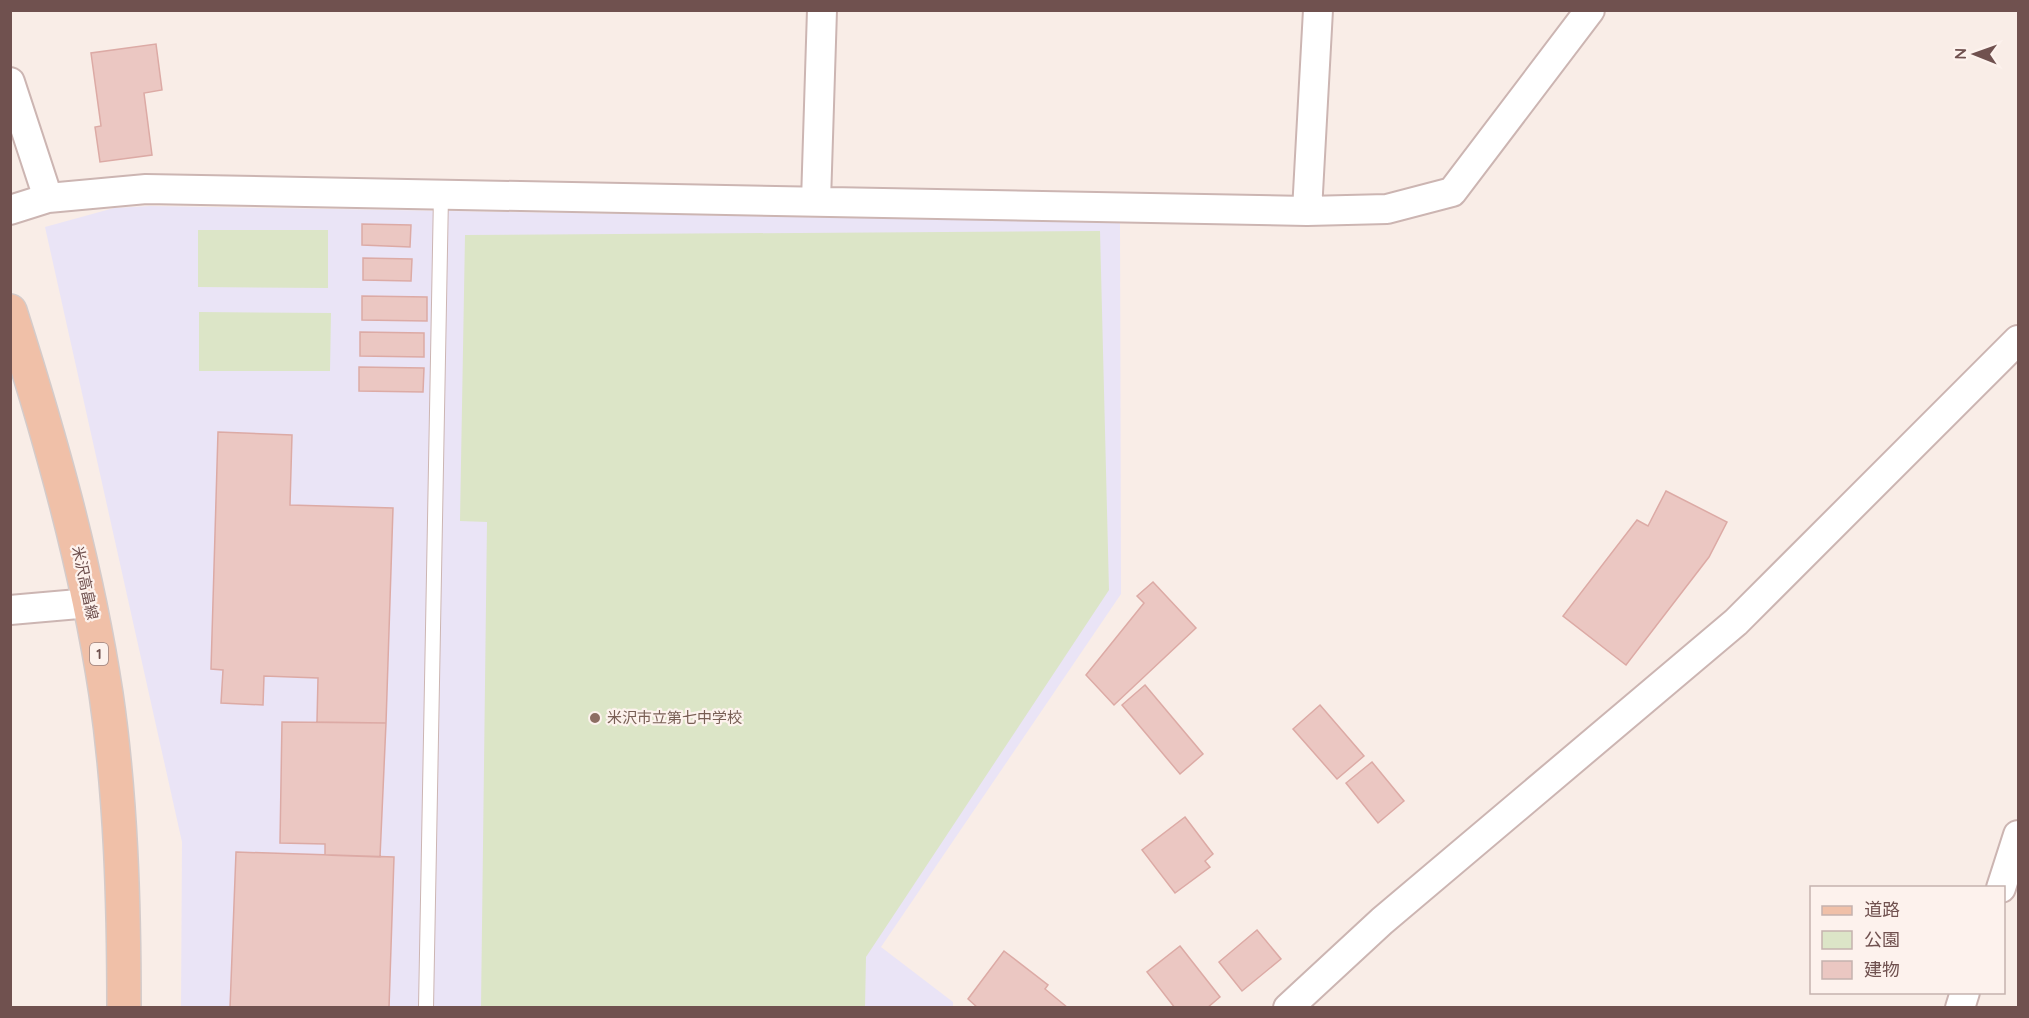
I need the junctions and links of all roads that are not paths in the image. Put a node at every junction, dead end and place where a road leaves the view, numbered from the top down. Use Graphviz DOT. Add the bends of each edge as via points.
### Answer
graph roads {
  1 [pos="822,10"];
  2 [pos="1318,10"];
  3 [pos="1590,10"];
  4 [pos="10,82"];
  5 [pos="441,195"];
  6 [pos="48,198"];
  7 [pos="816,201"];
  8 [pos="10,210"];
  9 [pos="1307,211"];
  10 [pos="10,311"];
  11 [pos="2019,340"];
  12 [pos="90,603"];
  13 [pos="10,610"];
  14 [pos="2019,835"];
  15 [pos="2002,886"];
  16 [pos="124,1008"];
  17 [pos="426,1008"];
  18 [pos="1288,1008"];
  1 -- 7 [label="street"];
  2 -- 9 [label="street"];
  3 -- 9 [label="street" via="1452,192 1387,209"];
  4 -- 6 [label="street"];
  5 -- 6 [label="street" via="146,189"];
  5 -- 7 [label="street"];
  5 -- 17 [label="lane"];
  6 -- 8 [label="street"];
  7 -- 9 [label="street"];
  10 -- 12 [label="main road, 米沢高畠線 / 1" via="46,424"];
  11 -- 18 [label="street" via="1736,622 1382,921"];
  12 -- 13 [label="street"];
  12 -- 16 [label="main road, 米沢高畠線 / 1" via="114,767"];
  14 -- 15 [label="street"];
}
